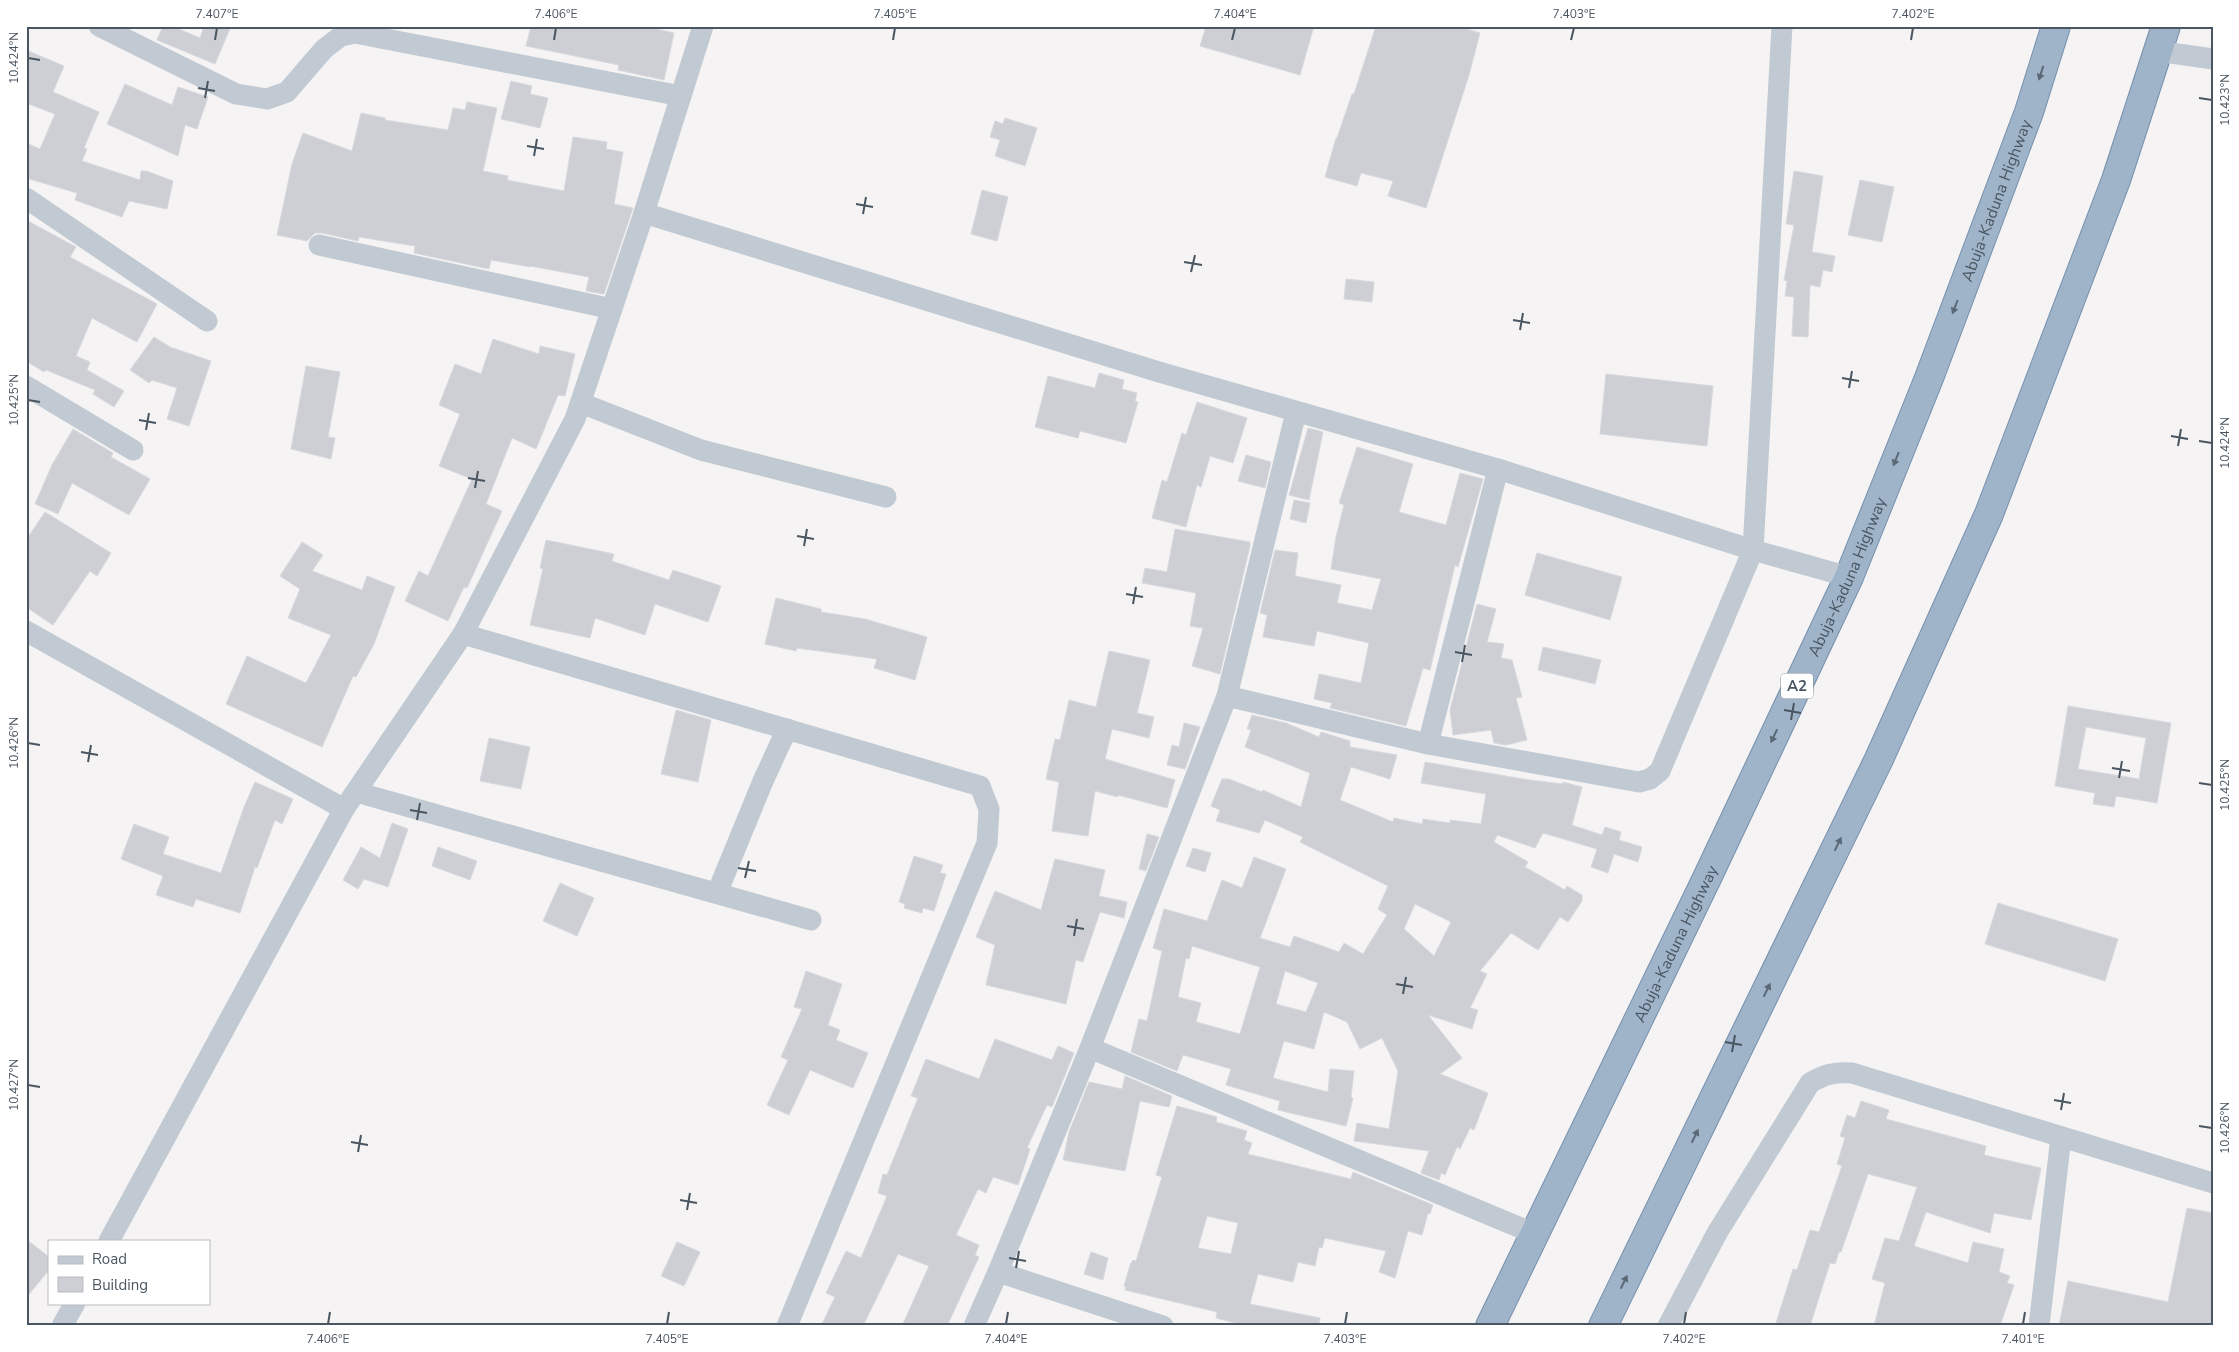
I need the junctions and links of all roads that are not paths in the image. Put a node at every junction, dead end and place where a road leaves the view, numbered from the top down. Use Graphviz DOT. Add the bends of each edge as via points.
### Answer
graph roads {
  1 [pos="99,26"];
  2 [pos="703,26"];
  3 [pos="1782,26"];
  4 [pos="2056,26"];
  5 [pos="2161,39"];
  6 [pos="2213,59"];
  7 [pos="681,96"];
  8 [pos="26,198"];
  9 [pos="644,213"];
  10 [pos="319,245"];
  11 [pos="612,310"];
  12 [pos="207,321"];
  13 [pos="26,386"];
  14 [pos="581,403"];
  15 [pos="1296,412"];
  16 [pos="133,450"];
  17 [pos="1498,469"];
  18 [pos="886,497"];
  19 [pos="1753,550"];
  20 [pos="1849,577"];
  21 [pos="26,631"];
  22 [pos="463,634"];
  23 [pos="1227,696"];
  24 [pos="787,729"];
  25 [pos="1428,744"];
  26 [pos="350,800"];
  27 [pos="717,894"];
  28 [pos="811,920"];
  29 [pos="1090,1048"];
  30 [pos="2061,1137"];
  31 [pos="2213,1183"];
  32 [pos="1535,1234"];
  33 [pos="110,1240"];
  34 [pos="998,1272"];
  35 [pos="74,1304"];
  36 [pos="62,1326"];
  37 [pos="787,1326"];
  38 [pos="974,1326"];
  39 [pos="1163,1326"];
  40 [pos="1490,1326"];
  41 [pos="1602,1326"];
  42 [pos="1668,1326"];
  43 [pos="2039,1326"];
  1 -- 7 [label="street" via="236,94 267,98 287,92 324,49 341,36 355,33"];
  2 -- 7 [label="street"];
  3 -- 19 [label="street"];
  4 -- 20 [label="highway, Abuja-Kaduna Highway / A2, one-way" via="2029,112"];
  5 -- 6 [label="street"];
  41 -- 5 [label="highway, one-way" via="1879,759 1989,514 2116,180"];
  7 -- 9 [label="street"];
  8 -- 12 [label="street"];
  9 -- 11 [label="street"];
  9 -- 15 [label="street"];
  10 -- 11 [label="street"];
  11 -- 14 [label="street"];
  13 -- 16 [label="street"];
  14 -- 18 [label="street" via="701,450"];
  14 -- 22 [label="street" via="576,419"];
  15 -- 17 [label="street"];
  15 -- 23 [label="street"];
  17 -- 19 [label="street"];
  17 -- 25 [label="street"];
  19 -- 20 [label="street"];
  19 -- 25 [label="street" via="1660,771 1650,779 1639,782"];
  20 -- 32 [label="highway, Abuja-Kaduna Highway / A2, one-way" via="1708,878"];
  21 -- 26 [label="street"];
  22 -- 24 [label="street"];
  22 -- 26 [label="street"];
  23 -- 25 [label="street"];
  23 -- 29 [label="street"];
  24 -- 27 [label="street"];
  24 -- 37 [label="street" via="980,786 989,809 987,843"];
  26 -- 27 [label="street"];
  26 -- 33 [label="street"];
  27 -- 28 [label="street"];
  29 -- 32 [label="street"];
  29 -- 34 [label="street"];
  30 -- 31 [label="street"];
  30 -- 42 [label="street" via="1852,1073 1826,1074 1810,1083 1717,1233"];
  30 -- 43 [label="street"];
  32 -- 40 [label="highway, Abuja-Kaduna Highway / A2"];
  34 -- 38 [label="street"];
  34 -- 39 [label="street"];
  35 -- 36 [label="street"];
}
